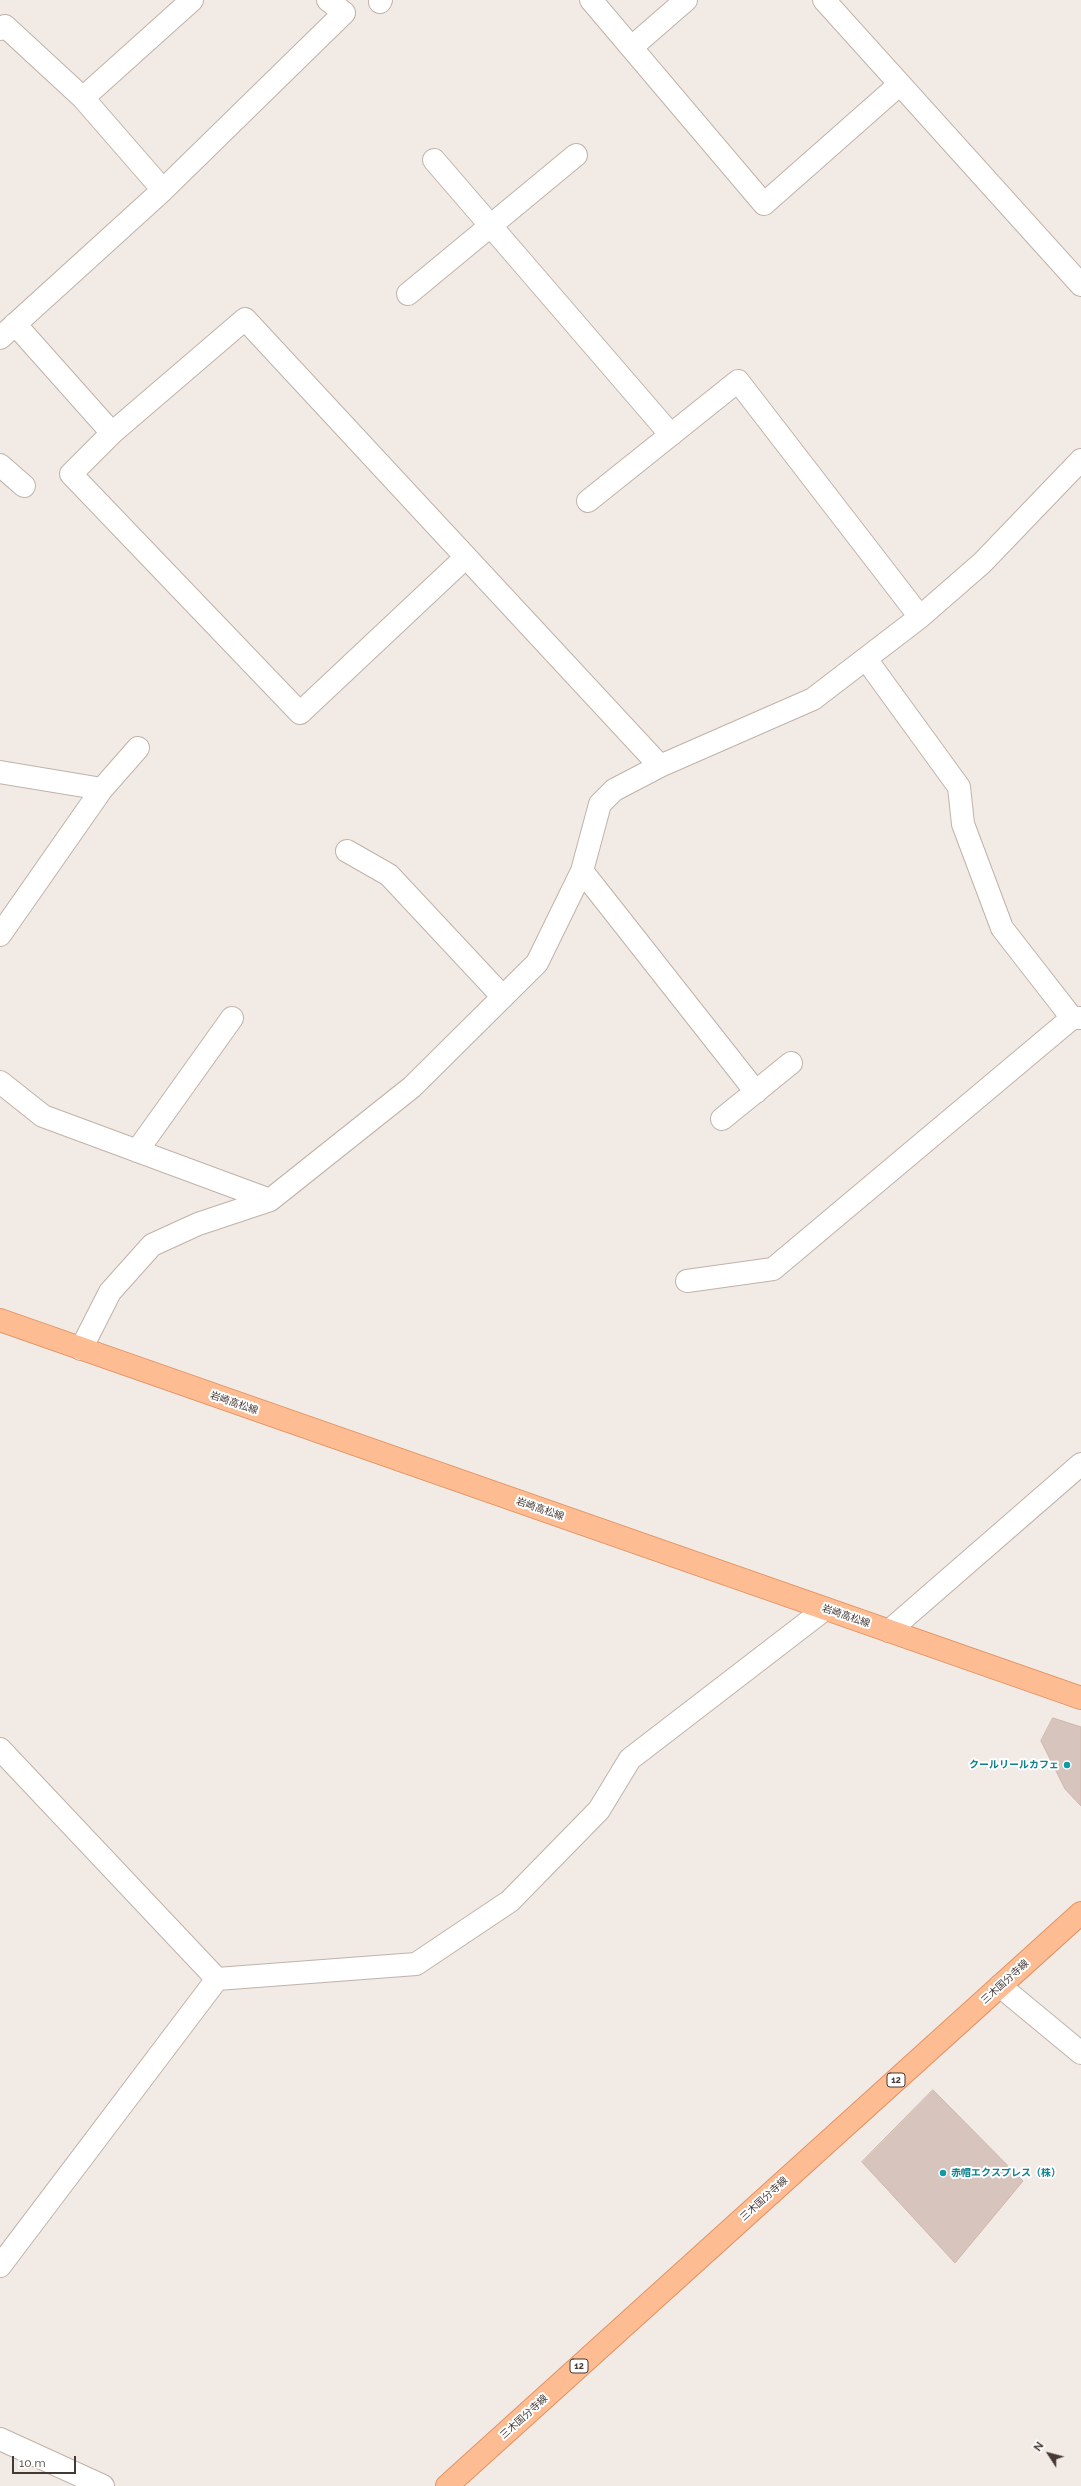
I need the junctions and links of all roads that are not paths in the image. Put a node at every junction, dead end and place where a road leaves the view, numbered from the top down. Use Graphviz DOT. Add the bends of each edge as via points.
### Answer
graph roads {
  1 [pos="192,0"];
  2 [pos="328,0"];
  3 [pos="592,0"];
  4 [pos="686,0"];
  5 [pos="824,0"];
  6 [pos="0,29"];
  7 [pos="632,48"];
  8 [pos="900,84"];
  9 [pos="83,98"];
  10 [pos="576,155"];
  11 [pos="434,160"];
  12 [pos="163,190"];
  13 [pos="491,226"];
  14 [pos="1081,286"];
  15 [pos="408,294"];
  16 [pos="7,331"];
  17 [pos="112,433"];
  18 [pos="671,435"];
  19 [pos="1081,460"];
  20 [pos="0,465"];
  21 [pos="24,486"];
  22 [pos="588,501"];
  23 [pos="466,557"];
  24 [pos="920,617"];
  25 [pos="866,659"];
  26 [pos="138,748"];
  27 [pos="660,766"];
  28 [pos="0,772"];
  29 [pos="102,789"];
  30 [pos="347,851"];
  31 [pos="582,871"];
  32 [pos="0,935"];
  33 [pos="503,997"];
  34 [pos="232,1018"];
  35 [pos="1077,1018"];
  36 [pos="791,1063"];
  37 [pos="0,1082"];
  38 [pos="756,1092"];
  39 [pos="722,1119"];
  40 [pos="137,1151"];
  41 [pos="270,1200"];
  42 [pos="687,1281"];
  43 [pos="0,1320"];
  44 [pos="81,1349"];
  45 [pos="1081,1464"];
  46 [pos="825,1609"];
  47 [pos="889,1631"];
  48 [pos="1081,1698"];
  49 [pos="0,1749"];
  50 [pos="1081,1913"];
  51 [pos="217,1979"];
  52 [pos="1000,1986"];
  53 [pos="1081,2053"];
  54 [pos="0,2266"];
  55 [pos="0,2439"];
  56 [pos="103,2486"];
  57 [pos="447,2486"];
  1 -- 9 [label="street"];
  2 -- 12 [label="street" via="344,13"];
  3 -- 7 [label="street"];
  4 -- 7 [label="street"];
  5 -- 8 [label="street"];
  6 -- 9 [label="street" via="5,26"];
  7 -- 8 [label="street" via="764,204"];
  8 -- 14 [label="street"];
  9 -- 12 [label="street"];
  10 -- 13 [label="street"];
  11 -- 13 [label="street"];
  12 -- 16 [label="street"];
  13 -- 15 [label="street"];
  13 -- 18 [label="street"];
  16 -- 17 [label="street"];
  17 -- 23 [label="street" via="245,319"];
  17 -- 23 [label="street" via="71,474 300,713"];
  18 -- 22 [label="street"];
  18 -- 24 [label="street" via="738,381"];
  19 -- 24 [label="street" via="982,563"];
  20 -- 21 [label="street"];
  23 -- 27 [label="street"];
  24 -- 25 [label="street"];
  25 -- 27 [label="street" via="813,699"];
  25 -- 35 [label="street" via="959,787 963,824 1002,928"];
  26 -- 29 [label="street"];
  27 -- 31 [label="street" via="614,790 600,804"];
  28 -- 29 [label="street"];
  29 -- 32 [label="street"];
  30 -- 33 [label="street" via="389,875"];
  31 -- 33 [label="street" via="536,963"];
  31 -- 38 [label="street"];
  33 -- 41 [label="street" via="412,1087"];
  34 -- 40 [label="street"];
  35 -- 42 [label="street" via="773,1269"];
  36 -- 38 [label="street"];
  37 -- 40 [label="street" via="43,1116"];
  38 -- 39 [label="street"];
  40 -- 41 [label="street"];
  41 -- 44 [label="street" via="198,1224 152,1245 110,1292"];
  43 -- 44 [label="main road, 岩崎高松線"];
  44 -- 46 [label="main road, 岩崎高松線"];
  45 -- 47 [label="street"];
  46 -- 47 [label="main road, 岩崎高松線"];
  46 -- 51 [label="street" via="630,1759 599,1810 510,1901 416,1964"];
  47 -- 48 [label="main road, 岩崎高松線"];
  49 -- 51 [label="street"];
  50 -- 52 [label="main road, 三木国分寺線 / 12"];
  51 -- 54 [label="street"];
  52 -- 53 [label="street"];
  52 -- 57 [label="main road, 三木国分寺線 / 12"];
  55 -- 56 [label="street"];
}
